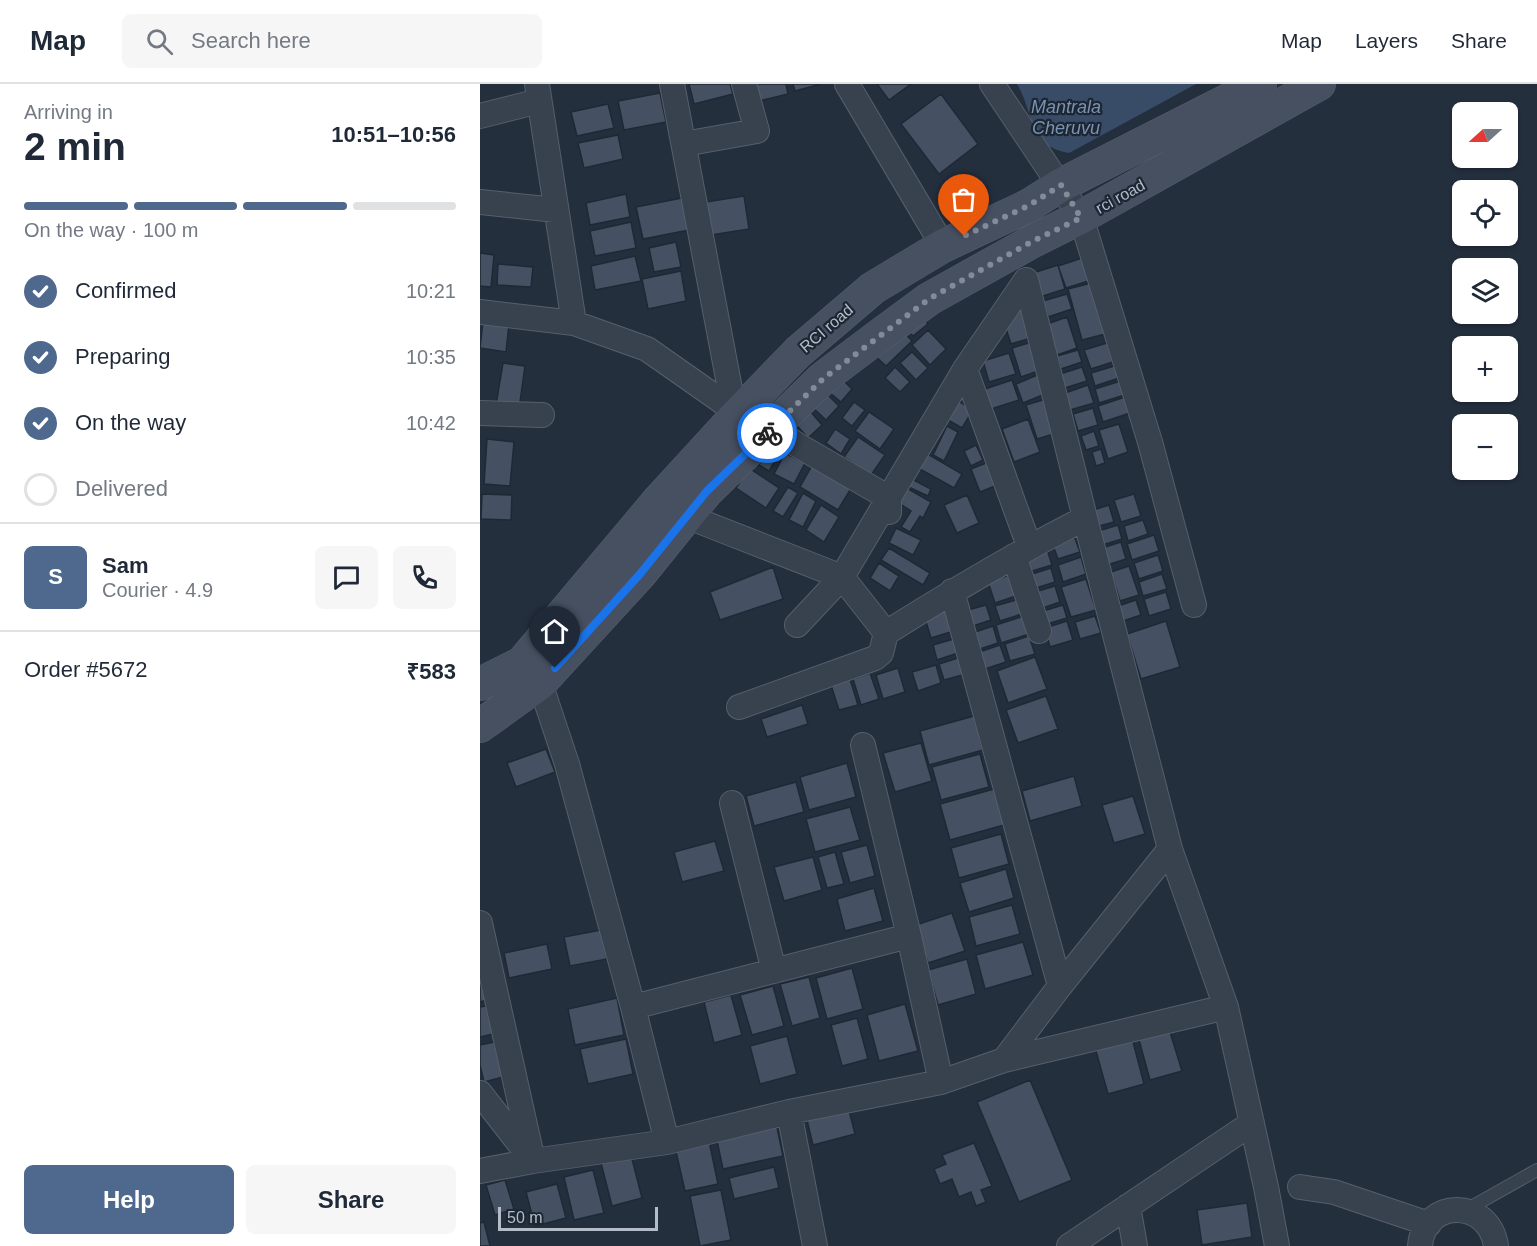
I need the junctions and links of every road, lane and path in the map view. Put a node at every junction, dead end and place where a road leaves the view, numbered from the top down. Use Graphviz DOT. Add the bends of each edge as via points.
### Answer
graph roads {
  1 [pos="672,84"];
  2 [pos="744,84"];
  3 [pos="847,84"];
  4 [pos="992,84"];
  5 [pos="1260,84"];
  6 [pos="1319,84"];
  7 [pos="538,92"];
  8 [pos="480,116"];
  9 [pos="684,144"];
  10 [pos="1061,185"];
  11 [pos="480,202"];
  12 [pos="556,210"];
  13 [pos="1081,218"];
  14 [pos="943,246"];
  15 [pos="480,312"];
  16 [pos="574,323"];
  17 [pos="965,369"];
  18 [pos="736,412"];
  19 [pos="480,413"];
  20 [pos="542,415"];
  21 [pos="772,428"];
  22 [pos="889,505"];
  23 [pos="686,516"];
  24 [pos="1085,518"];
  25 [pos="1022,551"];
  26 [pos="842,577"];
  27 [pos="952,591"];
  28 [pos="1194,605"];
  29 [pos="797,625"];
  30 [pos="1039,631"];
  31 [pos="886,633"];
  32 [pos="531,673"];
  33 [pos="480,684"];
  34 [pos="739,707"];
  35 [pos="480,726"];
  36 [pos="863,746"];
  37 [pos="732,803"];
  38 [pos="1170,849"];
  39 [pos="480,923"];
  40 [pos="909,936"];
  41 [pos="774,971"];
  42 [pos="1060,986"];
  43 [pos="633,1007"];
  44 [pos="1226,1007"];
  45 [pos="1004,1060"];
  46 [pos="941,1082"];
  47 [pos="480,1093"];
  48 [pos="789,1112"];
  49 [pos="1251,1123"];
  50 [pos="667,1142"];
  51 [pos="533,1161"];
  52 [pos="1537,1170"];
  53 [pos="480,1171"];
  54 [pos="1300,1187"];
  55 [pos="1128,1206"];
  56 [pos="1466,1210"];
  57 [pos="1429,1224"];
  58 [pos="815,1246"];
  59 [pos="1068,1246"];
  60 [pos="1135,1246"];
  61 [pos="1277,1246"];
  62 [pos="1420,1246"];
  63 [pos="1496,1246"];
  1 -- 9 [label="street"];
  2 -- 9 [label="street" via="757,131"];
  3 -- 14 [label="street"];
  4 -- 10 [label="street"];
  5 -- 10 [label="main road, RCI road"];
  6 -- 13 [label="main road, rci road"];
  7 -- 8 [label="street"];
  7 -- 12 [label="street"];
  9 -- 18 [label="street"];
  10 -- 13 [label="street"];
  10 -- 14 [label="main road, RCI road" via="1028,206"];
  11 -- 12 [label="street"];
  12 -- 16 [label="street"];
  13 -- 21 [label="main road, rci road" via="929,299 824,378"];
  13 -- 28 [label="street" via="1150,442"];
  14 -- 18 [label="main road, RCI road" via="873,288"];
  15 -- 16 [label="street"];
  16 -- 18 [label="street" via="647,349"];
  17 -- 22 [label="street"];
  17 -- 24 [label="street" via="1026,280"];
  17 -- 25 [label="street"];
  18 -- 32 [label="main road, RCI road" via="659,500"];
  19 -- 20 [label="street"];
  21 -- 22 [label="street"];
  21 -- 23 [label="main road, rci road"];
  22 -- 26 [label="street"];
  23 -- 26 [label="street"];
  23 -- 32 [label="main road, rci road" via="640,574"];
  24 -- 25 [label="street"];
  24 -- 38 [label="street"];
  25 -- 27 [label="street"];
  25 -- 30 [label="street"];
  26 -- 29 [label="street"];
  26 -- 31 [label="street"];
  27 -- 31 [label="street"];
  27 -- 42 [label="street"];
  31 -- 34 [label="street" via="881,653 875,658"];
  32 -- 33 [label="main road, RCI road"];
  32 -- 35 [label="main road, rci road"];
  32 -- 43 [label="street" via="567,764"];
  36 -- 40 [label="street"];
  37 -- 41 [label="street"];
  38 -- 42 [label="street"];
  38 -- 44 [label="street"];
  39 -- 51 [label="street"];
  40 -- 41 [label="street"];
  40 -- 46 [label="street"];
  41 -- 43 [label="street"];
  42 -- 45 [label="street"];
  43 -- 50 [label="street"];
  44 -- 45 [label="street"];
  44 -- 49 [label="street"];
  45 -- 46 [label="street"];
  46 -- 48 [label="street"];
  47 -- 51 [label="street"];
  48 -- 50 [label="street"];
  48 -- 58 [label="street"];
  49 -- 55 [label="street"];
  49 -- 61 [label="street"];
  50 -- 51 [label="street"];
  51 -- 53 [label="street"];
  52 -- 56 [label="lane"];
  54 -- 57 [label="street" via="1334,1192"];
  55 -- 59 [label="street"];
  55 -- 60 [label="street"];
  56 -- 57 [label="street" via="1441,1214"];
  56 -- 63 [label="street" via="1488,1224"];
  57 -- 62 [label="street"];
}
